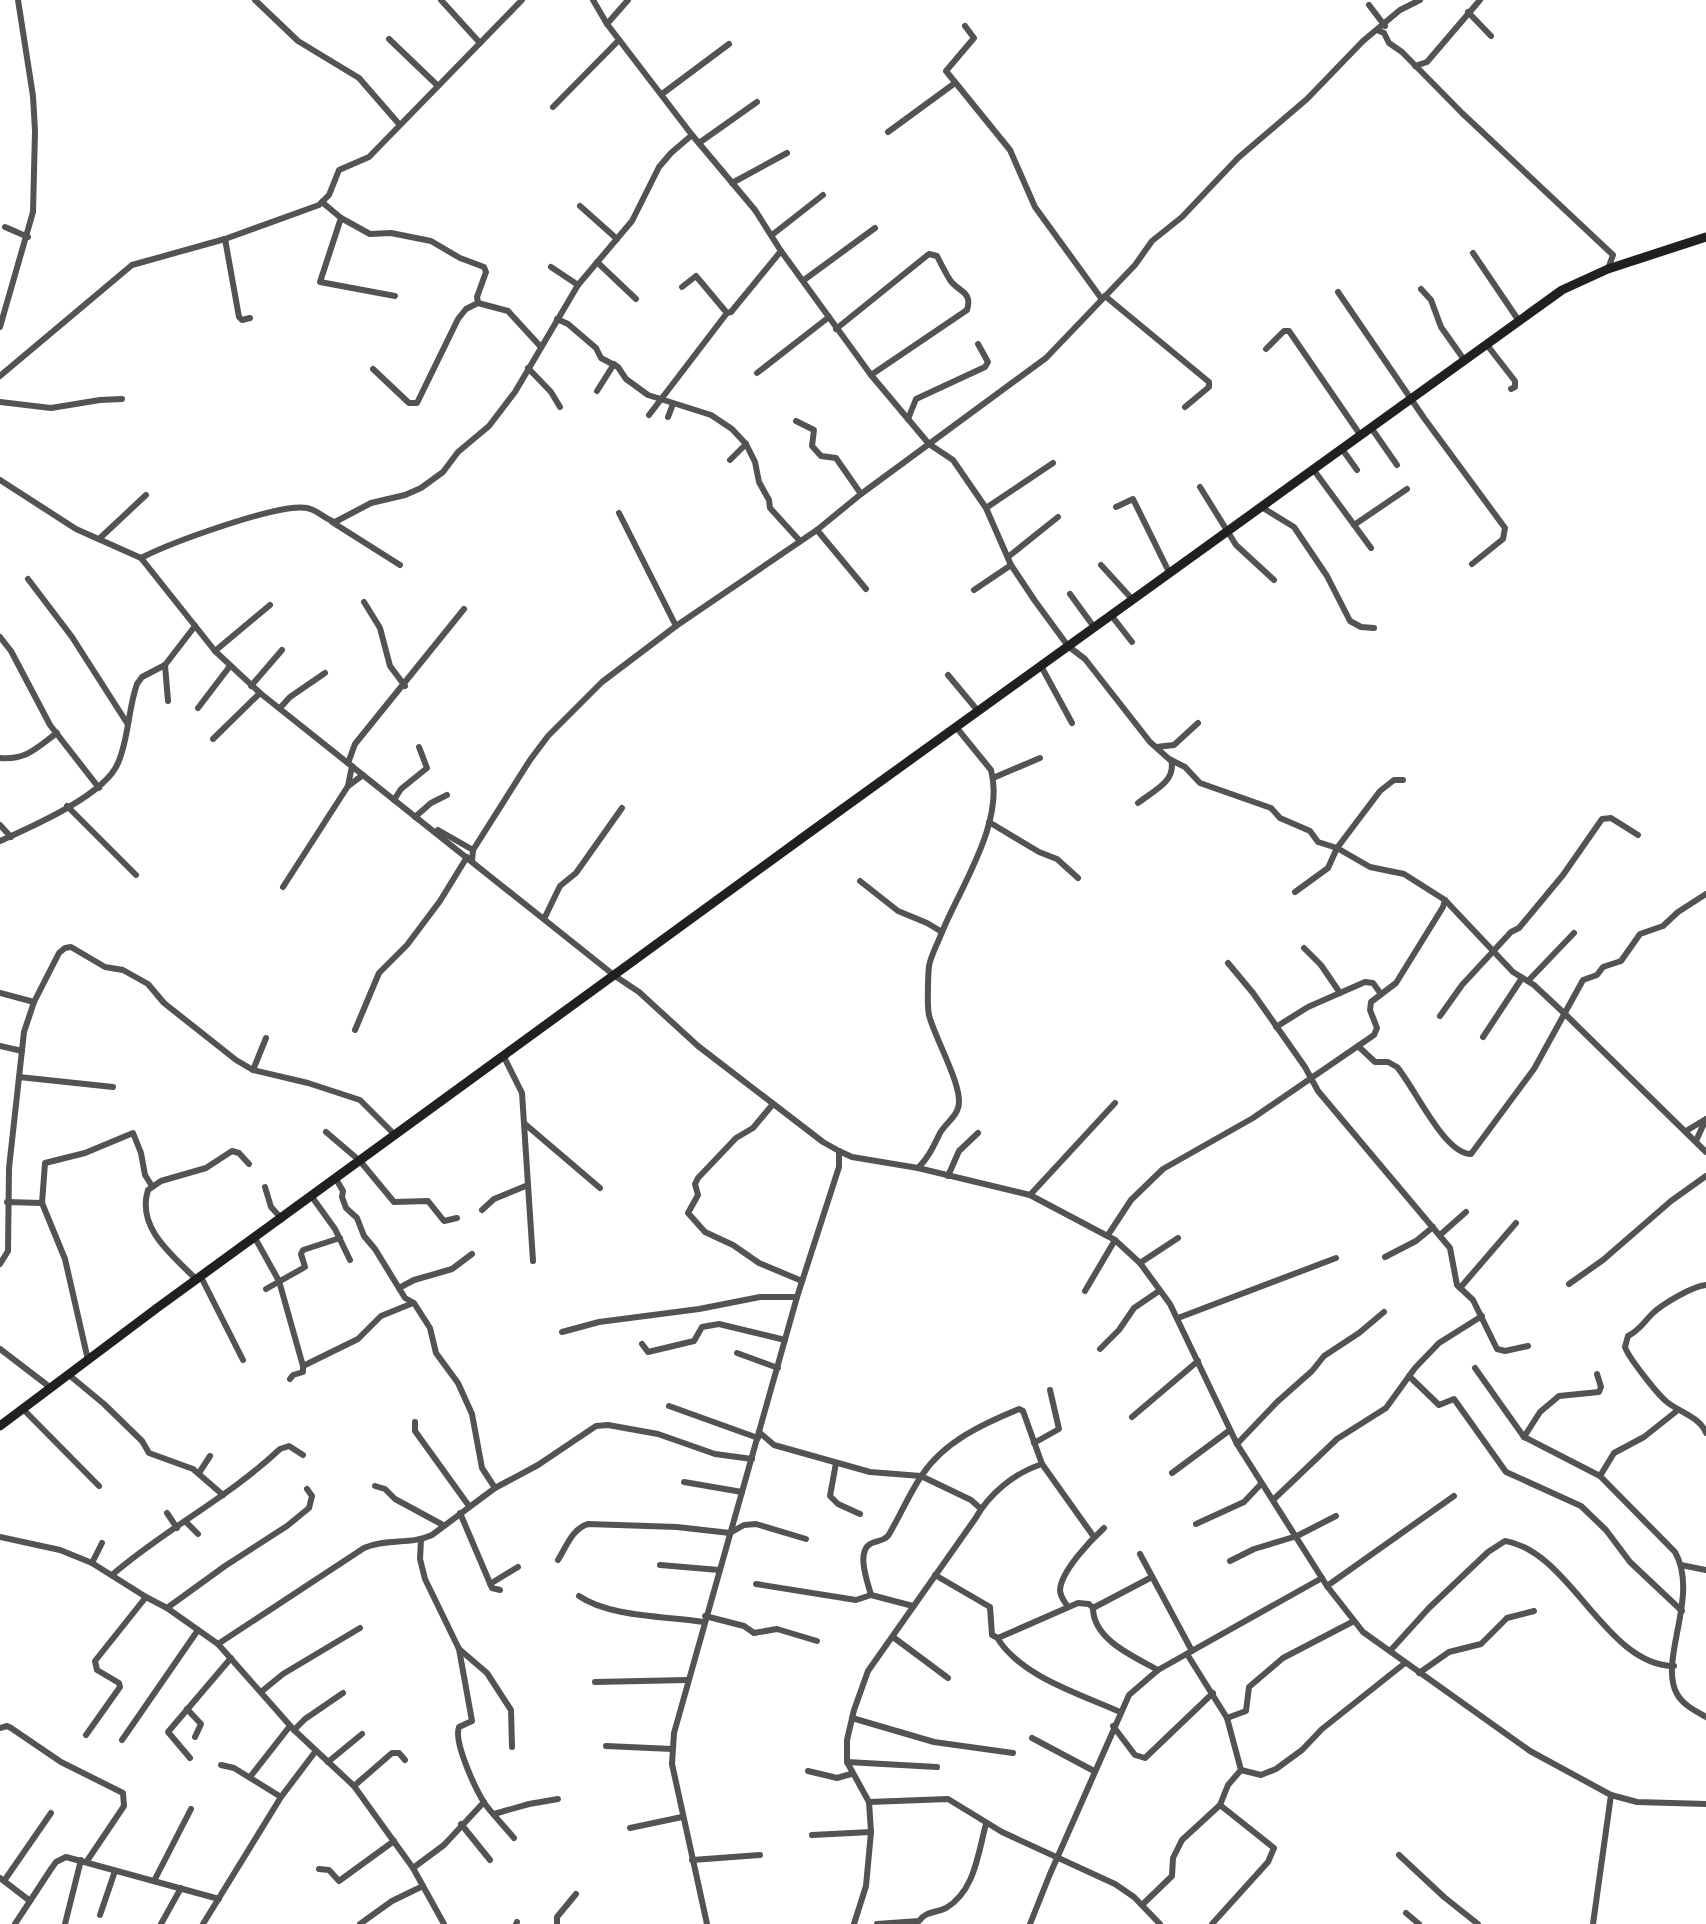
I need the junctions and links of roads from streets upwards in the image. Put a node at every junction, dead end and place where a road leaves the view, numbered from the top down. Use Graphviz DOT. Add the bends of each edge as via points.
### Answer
graph roads {
  1 [pos="18,0"];
  2 [pos="255,0"];
  3 [pos="441,0"];
  4 [pos="522,0"];
  5 [pos="593,0"];
  6 [pos="628,0"];
  7 [pos="1420,0"];
  8 [pos="1480,0"];
  9 [pos="1412,2"];
  10 [pos="1369,5"];
  11 [pos="1468,12"];
  12 [pos="1386,23"];
  13 [pos="607,24"];
  14 [pos="965,26"];
  15 [pos="1380,32"];
  16 [pos="1491,36"];
  17 [pos="389,39"];
  18 [pos="619,40"];
  19 [pos="480,43"];
  20 [pos="729,44"];
  21 [pos="1427,62"];
  22 [pos="1415,66"];
  23 [pos="1425,75"];
  24 [pos="955,83"];
  25 [pos="437,85"];
  26 [pos="662,94"];
  27 [pos="757,102"];
  28 [pos="553,107"];
  29 [pos="399,124"];
  30 [pos="888,132"];
  31 [pos="692,135"];
  32 [pos="699,143"];
  33 [pos="787,153"];
  34 [pos="732,183"];
  35 [pos="823,195"];
  36 [pos="322,202"];
  37 [pos="580,206"];
  38 [pos="341,218"];
  39 [pos="5,227"];
  40 [pos="875,228"];
  41 [pos="772,235"];
  42 [pos="28,237"];
  43 [pos="225,239"];
  44 [pos="617,239"];
  45 [pos="1703,241"];
  46 [pos="781,251"];
  47 [pos="1473,253"];
  48 [pos="597,262"];
  49 [pos="1617,262"];
  50 [pos="551,267"];
  51 [pos="804,280"];
  52 [pos="578,285"];
  53 [pos="682,287"];
  54 [pos="1421,289"];
  55 [pos="1338,292"];
  56 [pos="395,296"];
  57 [pos="1103,297"];
  58 [pos="636,299"];
  59 [pos="0,301"];
  60 [pos="9,301"];
  61 [pos="478,303"];
  62 [pos="727,313"];
  63 [pos="829,317"];
  64 [pos="250,318"];
  65 [pos="557,319"];
  66 [pos="1519,321"];
  67 [pos="0,327"];
  68 [pos="836,329"];
  69 [pos="978,344"];
  70 [pos="1487,345"];
  71 [pos="540,346"];
  72 [pos="1266,349"];
  73 [pos="1465,361"];
  74 [pos="614,364"];
  75 [pos="528,368"];
  76 [pos="373,369"];
  77 [pos="757,373"];
  78 [pos="871,375"];
  79 [pos="0,376"];
  80 [pos="1511,389"];
  81 [pos="597,391"];
  82 [pos="1413,398"];
  83 [pos="122,399"];
  84 [pos="661,399"];
  85 [pos="0,402"];
  86 [pos="673,404"];
  87 [pos="560,407"];
  88 [pos="1185,407"];
  89 [pos="649,415"];
  90 [pos="668,417"];
  91 [pos="908,419"];
  92 [pos="796,421"];
  93 [pos="1372,429"];
  94 [pos="1361,436"];
  95 [pos="746,444"];
  96 [pos="929,444"];
  97 [pos="1342,449"];
  98 [pos="730,460"];
  99 [pos="1053,463"];
  100 [pos="1397,465"];
  101 [pos="1313,469"];
  102 [pos="1357,470"];
  103 [pos="1,481"];
  104 [pos="1200,487"];
  105 [pos="1407,489"];
  106 [pos="861,494"];
  107 [pos="146,495"];
  108 [pos="1116,507"];
  109 [pos="986,508"];
  110 [pos="1263,508"];
  111 [pos="619,513"];
  112 [pos="1058,517"];
  113 [pos="332,522"];
  114 [pos="1354,525"];
  115 [pos="817,530"];
  116 [pos="1227,531"];
  117 [pos="99,539"];
  118 [pos="800,541"];
  119 [pos="1371,548"];
  120 [pos="1008,557"];
  121 [pos="141,558"];
  122 [pos="1472,564"];
  123 [pos="400,565"];
  124 [pos="1011,565"];
  125 [pos="1101,565"];
  126 [pos="1169,572"];
  127 [pos="28,579"];
  128 [pos="1274,580"];
  129 [pos="866,589"];
  130 [pos="974,590"];
  131 [pos="1070,594"];
  132 [pos="1132,599"];
  133 [pos="364,602"];
  134 [pos="270,605"];
  135 [pos="464,609"];
  136 [pos="1111,615"];
  137 [pos="195,626"];
  138 [pos="676,626"];
  139 [pos="1094,627"];
  140 [pos="1374,628"];
  141 [pos="0,637"];
  142 [pos="1132,642"];
  143 [pos="1068,646"];
  144 [pos="282,650"];
  145 [pos="215,651"];
  146 [pos="165,665"];
  147 [pos="230,666"];
  148 [pos="1041,666"];
  149 [pos="325,673"];
  150 [pos="948,675"];
  151 [pos="251,686"];
  152 [pos="405,686"];
  153 [pos="260,693"];
  154 [pos="168,701"];
  155 [pos="198,708"];
  156 [pos="280,708"];
  157 [pos="978,711"];
  158 [pos="127,723"];
  159 [pos="1072,723"];
  160 [pos="1198,723"];
  161 [pos="956,727"];
  162 [pos="57,733"];
  163 [pos="213,739"];
  164 [pos="355,744"];
  165 [pos="419,747"];
  166 [pos="1156,747"];
  167 [pos="336,752"];
  168 [pos="0,758"];
  169 [pos="1040,758"];
  170 [pos="1171,760"];
  171 [pos="350,764"];
  172 [pos="363,775"];
  173 [pos="993,778"];
  174 [pos="1403,780"];
  175 [pos="348,786"];
  176 [pos="99,788"];
  177 [pos="447,795"];
  178 [pos="394,800"];
  179 [pos="1138,803"];
  180 [pos="67,806"];
  181 [pos="622,808"];
  182 [pos="415,817"];
  183 [pos="989,822"];
  184 [pos="0,825"];
  185 [pos="1638,835"];
  186 [pos="11,837"];
  187 [pos="0,841"];
  188 [pos="1337,848"];
  189 [pos="473,850"];
  190 [pos="469,859"];
  191 [pos="136,875"];
  192 [pos="1078,878"];
  193 [pos="860,881"];
  194 [pos="283,887"];
  195 [pos="1295,892"];
  196 [pos="1706,894"];
  197 [pos="1446,904"];
  198 [pos="544,919"];
  199 [pos="942,932"];
  200 [pos="1574,933"];
  201 [pos="1304,948"];
  202 [pos="1494,951"];
  203 [pos="1228,963"];
  204 [pos="615,976"];
  205 [pos="1525,980"];
  206 [pos="0,993"];
  207 [pos="1340,993"];
  208 [pos="1381,994"];
  209 [pos="34,1002"];
  210 [pos="1565,1014"];
  211 [pos="1440,1016"];
  212 [pos="1276,1027"];
  213 [pos="355,1030"];
  214 [pos="1483,1037"];
  215 [pos="266,1038"];
  216 [pos="0,1046"];
  217 [pos="1358,1046"];
  218 [pos="22,1051"];
  219 [pos="504,1057"];
  220 [pos="253,1070"];
  221 [pos="19,1077"];
  222 [pos="1310,1080"];
  223 [pos="113,1087"];
  224 [pos="1115,1103"];
  225 [pos="773,1104"];
  226 [pos="525,1124"];
  227 [pos="1686,1131"];
  228 [pos="326,1132"];
  229 [pos="978,1133"];
  230 [pos="395,1135"];
  231 [pos="1696,1141"];
  232 [pos="839,1151"];
  233 [pos="1706,1152"];
  234 [pos="852,1157"];
  235 [pos="930,1157"];
  236 [pos="360,1161"];
  237 [pos="249,1164"];
  238 [pos="839,1167"];
  239 [pos="0,1168"];
  240 [pos="9,1168"];
  241 [pos="918,1168"];
  242 [pos="932,1172"];
  243 [pos="948,1176"];
  244 [pos="1706,1176"];
  245 [pos="336,1179"];
  246 [pos="528,1185"];
  247 [pos="152,1186"];
  248 [pos="265,1187"];
  249 [pos="600,1188"];
  250 [pos="1030,1195"];
  251 [pos="312,1197"];
  252 [pos="7,1202"];
  253 [pos="42,1203"];
  254 [pos="482,1210"];
  255 [pos="1466,1212"];
  256 [pos="457,1218"];
  257 [pos="282,1219"];
  258 [pos="1516,1223"];
  259 [pos="1433,1227"];
  260 [pos="1108,1235"];
  261 [pos="1440,1235"];
  262 [pos="255,1238"];
  263 [pos="340,1238"];
  264 [pos="1178,1238"];
  265 [pos="1115,1240"];
  266 [pos="472,1254"];
  267 [pos="1385,1257"];
  268 [pos="1336,1258"];
  269 [pos="350,1260"];
  270 [pos="533,1261"];
  271 [pos="1140,1263"];
  272 [pos="0,1264"];
  273 [pos="199,1279"];
  274 [pos="279,1281"];
  275 [pos="802,1281"];
  276 [pos="1569,1284"];
  277 [pos="1706,1285"];
  278 [pos="399,1288"];
  279 [pos="1460,1288"];
  280 [pos="266,1289"];
  281 [pos="1085,1291"];
  282 [pos="1159,1291"];
  283 [pos="797,1297"];
  284 [pos="408,1302"];
  285 [pos="1384,1312"];
  286 [pos="1482,1316"];
  287 [pos="1178,1318"];
  288 [pos="562,1332"];
  289 [pos="785,1340"];
  290 [pos="642,1344"];
  291 [pos="1528,1346"];
  292 [pos="0,1349"];
  293 [pos="1100,1349"];
  294 [pos="737,1353"];
  295 [pos="88,1360"];
  296 [pos="243,1360"];
  297 [pos="1198,1361"];
  298 [pos="303,1366"];
  299 [pos="778,1368"];
  300 [pos="1475,1368"];
  301 [pos="1597,1374"];
  302 [pos="69,1375"];
  303 [pos="1409,1376"];
  304 [pos="290,1379"];
  305 [pos="51,1388"];
  306 [pos="1050,1390"];
  307 [pos="669,1406"];
  308 [pos="23,1409"];
  309 [pos="1678,1410"];
  310 [pos="1132,1417"];
  311 [pos="415,1422"];
  312 [pos="0,1425"];
  313 [pos="1230,1430"];
  314 [pos="1706,1433"];
  315 [pos="759,1435"];
  316 [pos="1524,1437"];
  317 [pos="1034,1443"];
  318 [pos="1237,1444"];
  319 [pos="774,1445"];
  320 [pos="755,1449"];
  321 [pos="303,1455"];
  322 [pos="210,1456"];
  323 [pos="752,1459"];
  324 [pos="836,1463"];
  325 [pos="1042,1464"];
  326 [pos="199,1473"];
  327 [pos="1172,1473"];
  328 [pos="921,1476"];
  329 [pos="1600,1476"];
  330 [pos="684,1482"];
  331 [pos="1261,1484"];
  332 [pos="99,1486"];
  333 [pos="375,1486"];
  334 [pos="495,1488"];
  335 [pos="307,1489"];
  336 [pos="742,1492"];
  337 [pos="223,1495"];
  338 [pos="1454,1496"];
  339 [pos="1273,1500"];
  340 [pos="469,1506"];
  341 [pos="980,1508"];
  342 [pos="167,1513"];
  343 [pos="460,1513"];
  344 [pos="860,1514"];
  345 [pos="1336,1516"];
  346 [pos="186,1522"];
  347 [pos="1196,1524"];
  348 [pos="443,1525"];
  349 [pos="1289,1525"];
  350 [pos="177,1528"];
  351 [pos="1104,1528"];
  352 [pos="730,1533"];
  353 [pos="198,1534"];
  354 [pos="1297,1536"];
  355 [pos="0,1537"];
  356 [pos="1094,1537"];
  357 [pos="421,1539"];
  358 [pos="806,1539"];
  359 [pos="1279,1539"];
  360 [pos="102,1543"];
  361 [pos="1140,1554"];
  362 [pos="558,1560"];
  363 [pos="1230,1561"];
  364 [pos="92,1563"];
  365 [pos="660,1565"];
  366 [pos="1681,1565"];
  367 [pos="518,1567"];
  368 [pos="719,1570"];
  369 [pos="1706,1570"];
  370 [pos="112,1575"];
  371 [pos="935,1575"];
  372 [pos="1152,1577"];
  373 [pos="1322,1578"];
  374 [pos="490,1584"];
  375 [pos="756,1584"];
  376 [pos="1327,1586"];
  377 [pos="500,1590"];
  378 [pos="871,1595"];
  379 [pos="579,1596"];
  380 [pos="146,1597"];
  381 [pos="913,1606"];
  382 [pos="1068,1607"];
  383 [pos="167,1608"];
  384 [pos="1093,1608"];
  385 [pos="1534,1611"];
  386 [pos="1682,1611"];
  387 [pos="704,1619"];
  388 [pos="1354,1621"];
  389 [pos="360,1628"];
  390 [pos="198,1630"];
  391 [pos="893,1637"];
  392 [pos="998,1638"];
  393 [pos="817,1641"];
  394 [pos="218,1644"];
  395 [pos="459,1649"];
  396 [pos="1390,1651"];
  397 [pos="1190,1652"];
  398 [pos="231,1658"];
  399 [pos="1405,1663"];
  400 [pos="1674,1666"];
  401 [pos="1158,1670"];
  402 [pos="1419,1673"];
  403 [pos="948,1678"];
  404 [pos="687,1680"];
  405 [pos="595,1682"];
  406 [pos="261,1692"];
  407 [pos="343,1693"];
  408 [pos="1213,1693"];
  409 [pos="187,1709"];
  410 [pos="1120,1712"];
  411 [pos="1706,1717"];
  412 [pos="852,1718"];
  413 [pos="1227,1718"];
  414 [pos="1113,1726"];
  415 [pos="0,1728"];
  416 [pos="292,1728"];
  417 [pos="362,1734"];
  418 [pos="86,1735"];
  419 [pos="195,1737"];
  420 [pos="1032,1738"];
  421 [pos="122,1740"];
  422 [pos="606,1746"];
  423 [pos="512,1747"];
  424 [pos="672,1749"];
  425 [pos="315,1752"];
  426 [pos="1013,1753"];
  427 [pos="190,1758"];
  428 [pos="405,1760"];
  429 [pos="328,1762"];
  430 [pos="847,1762"];
  431 [pos="221,1765"];
  432 [pos="937,1767"];
  433 [pos="1241,1770"];
  434 [pos="808,1771"];
  435 [pos="1094,1771"];
  436 [pos="851,1774"];
  437 [pos="250,1777"];
  438 [pos="354,1786"];
  439 [pos="1611,1795"];
  440 [pos="281,1797"];
  441 [pos="558,1799"];
  442 [pos="484,1802"];
  443 [pos="869,1802"];
  444 [pos="1706,1804"];
  445 [pos="1220,1805"];
  446 [pos="191,1809"];
  447 [pos="51,1813"];
  448 [pos="494,1814"];
  449 [pos="682,1817"];
  450 [pos="461,1824"];
  451 [pos="986,1824"];
  452 [pos="630,1828"];
  453 [pos="871,1832"];
  454 [pos="812,1835"];
  455 [pos="514,1838"];
  456 [pos="394,1841"];
  457 [pos="760,1855"];
  458 [pos="1399,1855"];
  459 [pos="1057,1857"];
  460 [pos="84,1860"];
  461 [pos="490,1860"];
  462 [pos="692,1860"];
  463 [pos="413,1868"];
  464 [pos="319,1869"];
  465 [pos="115,1871"];
  466 [pos="2,1879"];
  467 [pos="154,1881"];
  468 [pos="423,1886"];
  469 [pos="181,1888"];
  470 [pos="576,1894"];
  471 [pos="219,1899"];
  472 [pos="30,1901"];
  473 [pos="1142,1905"];
  474 [pos="1406,1913"];
  475 [pos="100,1915"];
  476 [pos="15,1924"];
  477 [pos="65,1924"];
  478 [pos="161,1924"];
  479 [pos="203,1924"];
  480 [pos="360,1924"];
  481 [pos="444,1924"];
  482 [pos="557,1924"];
  483 [pos="707,1924"];
  484 [pos="854,1924"];
  485 [pos="877,1924"];
  486 [pos="1030,1924"];
  487 [pos="1160,1924"];
  488 [pos="1212,1924"];
  489 [pos="1419,1924"];
  490 [pos="1478,1924"];
  491 [pos="1593,1924"];
  1 -- 42 [label="street" via="35,131"];
  2 -- 29 [label="street" via="298,41 359,78"];
  3 -- 19 [label="street"];
  4 -- 19 [label="street"];
  5 -- 13 [label="street"];
  6 -- 13 [label="street"];
  7 -- 9 [label="street"];
  8 -- 11 [label="street"];
  9 -- 12 [label="street"];
  10 -- 12 [label="street"];
  11 -- 16 [label="street"];
  11 -- 21 [label="street"];
  12 -- 15 [label="street"];
  13 -- 18 [label="street"];
  14 -- 24 [label="street" via="974,38 946,71"];
  15 -- 22 [label="street"];
  15 -- 57 [label="street" via="1363,41 1307,99 1238,158"];
  17 -- 25 [label="street"];
  18 -- 26 [label="street"];
  18 -- 28 [label="street"];
  19 -- 25 [label="street"];
  20 -- 26 [label="street"];
  21 -- 22 [label="street"];
  21 -- 23 [label="street"];
  22 -- 23 [label="street"];
  23 -- 49 [label="street"];
  24 -- 30 [label="street"];
  24 -- 57 [label="street" via="1010,150 1035,207"];
  25 -- 29 [label="street"];
  26 -- 31 [label="street"];
  27 -- 32 [label="street"];
  29 -- 36 [label="street" via="369,157 339,170"];
  31 -- 32 [label="street"];
  31 -- 44 [label="street" via="659,167 638,212"];
  32 -- 34 [label="street"];
  33 -- 34 [label="street"];
  34 -- 41 [label="street"];
  35 -- 41 [label="street"];
  36 -- 38 [label="street"];
  36 -- 43 [label="street"];
  37 -- 44 [label="street"];
  38 -- 56 [label="street" via="320,282"];
  38 -- 61 [label="street" via="370,234 434,242 484,267"];
  39 -- 42 [label="street"];
  40 -- 51 [label="street"];
  41 -- 46 [label="street"];
  42 -- 60 [label="street"];
  43 -- 64 [label="street" via="239,317"];
  43 -- 79 [label="street" via="132,265"];
  44 -- 48 [label="street"];
  45 -- 49 [label="street"];
  46 -- 51 [label="street"];
  46 -- 62 [label="street"];
  47 -- 66 [label="street"];
  48 -- 52 [label="street"];
  48 -- 58 [label="street"];
  49 -- 66 [label="street" via="1562,290"];
  50 -- 52 [label="street"];
  51 -- 63 [label="street"];
  52 -- 65 [label="street"];
  53 -- 62 [label="street" via="696,276"];
  54 -- 73 [label="street"];
  55 -- 82 [label="street"];
  57 -- 88 [label="street" via="1209,382"];
  57 -- 96 [label="street" via="1046,358"];
  59 -- 60 [label="street"];
  60 -- 67 [label="street"];
  61 -- 71 [label="street" via="508,311"];
  61 -- 76 [label="street" via="458,319 417,403 409,403"];
  62 -- 84 [label="street"];
  63 -- 68 [label="street"];
  63 -- 77 [label="street"];
  65 -- 71 [label="street"];
  65 -- 74 [label="street"];
  66 -- 70 [label="street"];
  68 -- 78 [label="street"];
  68 -- 78 [label="street" via="929,254 937,256 952,283 964,290 967,310"];
  69 -- 91 [label="street" via="988,362 985,367 916,399"];
  70 -- 73 [label="street"];
  70 -- 80 [label="street" via="1515,381"];
  71 -- 75 [label="street"];
  72 -- 94 [label="street" via="1289,331"];
  73 -- 82 [label="street"];
  74 -- 81 [label="street"];
  74 -- 84 [label="street" via="632,385"];
  75 -- 87 [label="street"];
  75 -- 113 [label="street" via="489,426 443,472 413,492 371,503"];
  78 -- 91 [label="street"];
  82 -- 93 [label="street"];
  82 -- 122 [label="street" via="1505,528 1503,539"];
  83 -- 85 [label="street" via="51,408"];
  84 -- 86 [label="street"];
  84 -- 89 [label="street"];
  86 -- 90 [label="street"];
  86 -- 95 [label="street" via="711,415"];
  91 -- 96 [label="street"];
  92 -- 106 [label="street" via="814,430 812,446 821,456 836,458"];
  93 -- 94 [label="street"];
  93 -- 100 [label="street"];
  94 -- 97 [label="street"];
  95 -- 98 [label="street"];
  95 -- 118 [label="street" via="770,508"];
  96 -- 106 [label="street"];
  96 -- 109 [label="street" via="953,460"];
  97 -- 101 [label="street"];
  97 -- 102 [label="street"];
  99 -- 109 [label="street"];
  101 -- 110 [label="street"];
  101 -- 114 [label="street"];
  103 -- 117 [label="street"];
  104 -- 116 [label="street"];
  105 -- 114 [label="street"];
  106 -- 115 [label="street"];
  107 -- 117 [label="street"];
  108 -- 126 [label="street" via="1133,499"];
  109 -- 120 [label="street"];
  110 -- 116 [label="street"];
  110 -- 140 [label="street" via="1298,532 1350,621"];
  111 -- 138 [label="street"];
  112 -- 120 [label="street"];
  113 -- 121 [label="street" via="310,509 294,508 190,537"];
  113 -- 123 [label="street"];
  114 -- 119 [label="street"];
  115 -- 118 [label="street"];
  115 -- 129 [label="street"];
  116 -- 126 [label="street"];
  116 -- 128 [label="street"];
  117 -- 121 [label="street"];
  118 -- 138 [label="street"];
  120 -- 124 [label="street"];
  121 -- 137 [label="street"];
  124 -- 130 [label="street"];
  124 -- 143 [label="street"];
  125 -- 132 [label="street"];
  126 -- 132 [label="street"];
  127 -- 158 [label="street"];
  131 -- 139 [label="street"];
  132 -- 136 [label="street"];
  133 -- 152 [label="street" via="380,628 390,666"];
  134 -- 145 [label="street"];
  135 -- 152 [label="street"];
  136 -- 139 [label="street"];
  136 -- 142 [label="street"];
  137 -- 145 [label="street"];
  137 -- 146 [label="street"];
  138 -- 189 [label="street" via="602,682 548,736"];
  139 -- 143 [label="street"];
  141 -- 162 [label="street"];
  143 -- 148 [label="street"];
  143 -- 166 [label="street" via="1085,659"];
  144 -- 151 [label="street"];
  145 -- 147 [label="street"];
  146 -- 154 [label="street"];
  146 -- 158 [label="street" via="137,684"];
  147 -- 151 [label="street"];
  147 -- 155 [label="street"];
  148 -- 157 [label="street"];
  148 -- 159 [label="street"];
  149 -- 156 [label="street"];
  150 -- 157 [label="street"];
  151 -- 153 [label="street"];
  152 -- 164 [label="street"];
  153 -- 156 [label="street"];
  153 -- 163 [label="street"];
  156 -- 167 [label="street"];
  157 -- 161 [label="street"];
  158 -- 176 [label="street" via="118,763"];
  160 -- 166 [label="street" via="1174,745"];
  161 -- 173 [label="street"];
  161 -- 204 [label="street"];
  162 -- 168 [label="street" via="20,758"];
  162 -- 176 [label="street"];
  164 -- 167 [label="street"];
  164 -- 171 [label="street"];
  165 -- 178 [label="street" via="427,768"];
  166 -- 170 [label="street"];
  167 -- 171 [label="street"];
  169 -- 173 [label="street"];
  170 -- 179 [label="street" via="1171,776"];
  170 -- 188 [label="street" via="1200,783 1267,806 1281,819 1310,831 1318,842"];
  171 -- 172 [label="street"];
  171 -- 175 [label="street"];
  172 -- 175 [label="street"];
  172 -- 178 [label="street"];
  173 -- 183 [label="street"];
  174 -- 188 [label="street" via="1380,791"];
  175 -- 194 [label="street"];
  176 -- 180 [label="street"];
  177 -- 182 [label="street"];
  178 -- 182 [label="street"];
  180 -- 186 [label="street"];
  180 -- 191 [label="street"];
  181 -- 198 [label="street" via="576,873 560,886"];
  182 -- 189 [label="street"];
  182 -- 190 [label="street"];
  183 -- 192 [label="street" via="1057,859"];
  183 -- 199 [label="street"];
  184 -- 186 [label="street"];
  185 -- 202 [label="street" via="1611,818 1602,819 1563,875"];
  186 -- 187 [label="street"];
  188 -- 195 [label="street" via="1322,874"];
  188 -- 197 [label="street" via="1370,867 1413,878"];
  189 -- 190 [label="street"];
  190 -- 198 [label="street"];
  190 -- 213 [label="street" via="407,945 379,973"];
  193 -- 199 [label="street" via="898,911"];
  196 -- 210 [label="street" via="1663,926 1640,934 1621,961 1584,979"];
  197 -- 202 [label="street"];
  197 -- 208 [label="street" via="1396,983"];
  198 -- 204 [label="street"];
  199 -- 235 [label="street" via="929,965 928,1007 960,1104"];
  200 -- 205 [label="street"];
  201 -- 207 [label="street"];
  202 -- 205 [label="street"];
  202 -- 211 [label="street"];
  203 -- 212 [label="street"];
  204 -- 219 [label="street"];
  204 -- 225 [label="street"];
  205 -- 210 [label="street"];
  205 -- 214 [label="street"];
  206 -- 209 [label="street"];
  207 -- 208 [label="street" via="1369,982"];
  207 -- 212 [label="street"];
  208 -- 217 [label="street" via="1370,1005 1377,1031"];
  209 -- 218 [label="street"];
  209 -- 220 [label="street" via="59,953 71,947 148,984 164,1003"];
  210 -- 217 [label="street" via="1526,1081 1469,1155 1445,1139 1397,1067 1377,1063"];
  210 -- 227 [label="street"];
  212 -- 222 [label="street"];
  215 -- 220 [label="street"];
  216 -- 218 [label="street"];
  217 -- 222 [label="street"];
  218 -- 221 [label="street"];
  219 -- 226 [label="street" via="522,1093"];
  219 -- 230 [label="street"];
  220 -- 230 [label="street" via="349,1095"];
  221 -- 223 [label="street"];
  221 -- 240 [label="street"];
  222 -- 259 [label="street"];
  222 -- 260 [label="street" via="1163,1169 1131,1200"];
  224 -- 250 [label="street"];
  225 -- 232 [label="street"];
  225 -- 275 [label="street" via="698,1178 698,1195 688,1213 705,1232"];
  226 -- 246 [label="street"];
  226 -- 249 [label="street"];
  227 -- 231 [label="street"];
  227 -- 231 [label="street" via="1706,1119"];
  228 -- 236 [label="street"];
  229 -- 243 [label="street" via="959,1151"];
  230 -- 236 [label="street"];
  231 -- 233 [label="street"];
  232 -- 234 [label="street"];
  232 -- 238 [label="street"];
  234 -- 238 [label="street"];
  234 -- 241 [label="street"];
  235 -- 241 [label="street"];
  235 -- 242 [label="street"];
  236 -- 245 [label="street"];
  236 -- 256 [label="street" via="396,1203 428,1201 444,1221"];
  237 -- 247 [label="street" via="232,1151 206,1168"];
  238 -- 275 [label="street"];
  239 -- 240 [label="street"];
  240 -- 252 [label="street"];
  241 -- 242 [label="street"];
  242 -- 243 [label="street"];
  243 -- 250 [label="street"];
  244 -- 276 [label="street"];
  245 -- 251 [label="street"];
  245 -- 278 [label="street" via="343,1204"];
  246 -- 254 [label="street"];
  246 -- 270 [label="street"];
  247 -- 253 [label="street" via="133,1133 45,1163"];
  247 -- 273 [label="street" via="146,1202 151,1229"];
  248 -- 257 [label="street" via="271,1207"];
  250 -- 260 [label="street"];
  251 -- 257 [label="street"];
  251 -- 263 [label="street"];
  252 -- 253 [label="street"];
  252 -- 272 [label="street" via="8,1251"];
  253 -- 295 [label="street" via="65,1259"];
  255 -- 261 [label="street"];
  257 -- 262 [label="street"];
  258 -- 279 [label="street"];
  259 -- 261 [label="street"];
  259 -- 267 [label="street"];
  260 -- 265 [label="street"];
  261 -- 279 [label="street" via="1454,1255"];
  262 -- 273 [label="street"];
  262 -- 274 [label="street"];
  263 -- 269 [label="street"];
  263 -- 274 [label="street" via="303,1250 305,1267"];
  264 -- 271 [label="street"];
  265 -- 271 [label="street"];
  265 -- 281 [label="street"];
  266 -- 278 [label="street" via="452,1269"];
  268 -- 287 [label="street"];
  271 -- 282 [label="street"];
  273 -- 295 [label="street"];
  273 -- 296 [label="street"];
  274 -- 280 [label="street"];
  274 -- 298 [label="street"];
  275 -- 283 [label="street"];
  277 -- 309 [label="street" via="1654,1312 1625,1343 1635,1365"];
  278 -- 284 [label="street"];
  279 -- 286 [label="street"];
  282 -- 287 [label="street"];
  282 -- 293 [label="street" via="1128,1314"];
  283 -- 288 [label="street" via="760,1297"];
  283 -- 289 [label="street"];
  284 -- 298 [label="street" via="381,1316 358,1339"];
  284 -- 334 [label="street" via="430,1328 435,1350 458,1383 472,1414 482,1468"];
  285 -- 318 [label="street" via="1324,1356"];
  286 -- 291 [label="street" via="1497,1349"];
  286 -- 303 [label="street" via="1439,1343"];
  287 -- 297 [label="street"];
  289 -- 290 [label="street" via="719,1324 702,1327 694,1341 648,1352"];
  289 -- 299 [label="street"];
  292 -- 305 [label="street"];
  294 -- 299 [label="street"];
  295 -- 302 [label="street"];
  297 -- 310 [label="street"];
  297 -- 313 [label="street"];
  298 -- 304 [label="street" via="303,1372"];
  299 -- 315 [label="street"];
  300 -- 316 [label="street"];
  301 -- 316 [label="street" via="1599,1392 1553,1399"];
  302 -- 305 [label="street"];
  302 -- 326 [label="street" via="149,1453"];
  303 -- 339 [label="street" via="1386,1408 1337,1439"];
  303 -- 386 [label="street" via="1439,1405 1454,1399 1506,1472 1581,1506"];
  305 -- 308 [label="street"];
  306 -- 317 [label="street" via="1059,1429"];
  307 -- 315 [label="street"];
  308 -- 312 [label="street"];
  308 -- 332 [label="street"];
  309 -- 314 [label="street"];
  309 -- 329 [label="street" via="1614,1453"];
  311 -- 340 [label="street" via="415,1431"];
  313 -- 318 [label="street"];
  313 -- 327 [label="street"];
  315 -- 319 [label="street"];
  315 -- 320 [label="street"];
  316 -- 329 [label="street"];
  317 -- 325 [label="street"];
  317 -- 328 [label="street" via="1019,1409 945,1449"];
  318 -- 331 [label="street"];
  319 -- 320 [label="street"];
  319 -- 324 [label="street"];
  320 -- 323 [label="street"];
  321 -- 337 [label="street" via="284,1447"];
  322 -- 326 [label="street"];
  323 -- 334 [label="street" via="603,1425"];
  323 -- 336 [label="street"];
  324 -- 328 [label="street" via="880,1475"];
  324 -- 344 [label="street" via="830,1496"];
  325 -- 341 [label="street" via="1021,1471"];
  325 -- 356 [label="street"];
  326 -- 337 [label="street"];
  328 -- 341 [label="street"];
  328 -- 378 [label="street" via="888,1536 865,1550"];
  329 -- 366 [label="street" via="1669,1545"];
  330 -- 336 [label="street"];
  331 -- 339 [label="street"];
  331 -- 347 [label="street" via="1244,1502"];
  333 -- 348 [label="street"];
  334 -- 340 [label="street"];
  335 -- 383 [label="street" via="312,1496 309,1508"];
  336 -- 352 [label="street"];
  337 -- 346 [label="street"];
  338 -- 376 [label="street"];
  339 -- 349 [label="street"];
  340 -- 343 [label="street"];
  341 -- 371 [label="street"];
  342 -- 350 [label="street"];
  343 -- 348 [label="street"];
  343 -- 374 [label="street"];
  345 -- 354 [label="street"];
  346 -- 350 [label="street"];
  346 -- 353 [label="street"];
  348 -- 357 [label="street"];
  349 -- 354 [label="street"];
  349 -- 359 [label="street"];
  350 -- 370 [label="street"];
  351 -- 356 [label="street"];
  352 -- 358 [label="street" via="756,1524"];
  352 -- 362 [label="street" via="584,1524"];
  352 -- 368 [label="street"];
  354 -- 359 [label="street"];
  354 -- 373 [label="street"];
  355 -- 364 [label="street"];
  356 -- 382 [label="street" via="1063,1580 1060,1592"];
  357 -- 394 [label="street" via="364,1548"];
  357 -- 395 [label="street" via="425,1579"];
  359 -- 363 [label="street"];
  360 -- 364 [label="street"];
  361 -- 372 [label="street"];
  364 -- 370 [label="street"];
  365 -- 368 [label="street"];
  366 -- 369 [label="street"];
  366 -- 386 [label="street"];
  367 -- 374 [label="street"];
  368 -- 387 [label="street"];
  370 -- 380 [label="street"];
  371 -- 381 [label="street"];
  371 -- 392 [label="street" via="990,1607 992,1635"];
  372 -- 384 [label="street"];
  372 -- 397 [label="street"];
  373 -- 376 [label="street"];
  373 -- 397 [label="street"];
  374 -- 377 [label="street"];
  375 -- 378 [label="street" via="856,1600"];
  376 -- 388 [label="street"];
  378 -- 381 [label="street"];
  379 -- 387 [label="street" via="621,1613"];
  380 -- 383 [label="street"];
  380 -- 418 [label="street" via="95,1661 97,1670 120,1687"];
  381 -- 391 [label="street"];
  382 -- 384 [label="street" via="1083,1603"];
  382 -- 392 [label="street"];
  383 -- 390 [label="street"];
  384 -- 401 [label="street" via="1093,1617 1110,1640"];
  385 -- 402 [label="street" via="1507,1618 1481,1644 1449,1652"];
  386 -- 400 [label="street"];
  387 -- 393 [label="street" via="744,1626 754,1633 791,1631"];
  387 -- 404 [label="street"];
  388 -- 396 [label="street"];
  388 -- 413 [label="street" via="1274,1664 1249,1687 1246,1711"];
  389 -- 406 [label="street"];
  390 -- 394 [label="street"];
  390 -- 421 [label="street"];
  391 -- 403 [label="street"];
  391 -- 412 [label="street" via="868,1671"];
  392 -- 410 [label="street" via="1026,1668"];
  394 -- 398 [label="street"];
  395 -- 423 [label="street" via="487,1673 511,1710"];
  395 -- 442 [label="street" via="472,1721 456,1734"];
  396 -- 399 [label="street"];
  396 -- 400 [label="street" via="1429,1608 1505,1541 1527,1549 1554,1570 1625,1645 1658,1664"];
  397 -- 401 [label="street"];
  397 -- 408 [label="street"];
  398 -- 406 [label="street"];
  398 -- 409 [label="street"];
  399 -- 402 [label="street"];
  399 -- 433 [label="street" via="1276,1769 1261,1775"];
  400 -- 411 [label="street" via="1676,1693"];
  401 -- 410 [label="street" via="1137,1686"];
  402 -- 439 [label="street" via="1530,1751"];
  404 -- 405 [label="street"];
  404 -- 424 [label="street"];
  406 -- 416 [label="street"];
  407 -- 416 [label="street"];
  408 -- 413 [label="street"];
  408 -- 414 [label="street" via="1145,1758 1135,1755"];
  409 -- 419 [label="street" via="201,1724"];
  409 -- 427 [label="street" via="168,1732"];
  410 -- 414 [label="street"];
  412 -- 426 [label="street" via="934,1742"];
  412 -- 430 [label="street"];
  413 -- 433 [label="street"];
  414 -- 435 [label="street"];
  415 -- 460 [label="street" via="11,1728 61,1762 123,1793 124,1806"];
  416 -- 425 [label="street"];
  416 -- 437 [label="street"];
  417 -- 429 [label="street"];
  420 -- 435 [label="street"];
  422 -- 424 [label="street"];
  424 -- 449 [label="street"];
  425 -- 429 [label="street"];
  425 -- 440 [label="street"];
  428 -- 438 [label="street" via="392,1753"];
  429 -- 438 [label="street"];
  430 -- 432 [label="street"];
  430 -- 436 [label="street"];
  431 -- 437 [label="street"];
  433 -- 445 [label="street"];
  434 -- 436 [label="street" via="837,1778"];
  435 -- 459 [label="street"];
  436 -- 443 [label="street"];
  437 -- 440 [label="street"];
  438 -- 456 [label="street"];
  439 -- 444 [label="street" via="1637,1802"];
  439 -- 491 [label="street"];
  440 -- 471 [label="street"];
  441 -- 448 [label="street"];
  442 -- 448 [label="street"];
  442 -- 450 [label="street"];
  443 -- 451 [label="street" via="948,1799"];
  443 -- 453 [label="street"];
  445 -- 473 [label="street" via="1182,1840 1172,1876"];
  445 -- 488 [label="street" via="1274,1848 1268,1862"];
  446 -- 467 [label="street"];
  447 -- 466 [label="street"];
  448 -- 455 [label="street"];
  449 -- 452 [label="street"];
  449 -- 462 [label="street"];
  450 -- 461 [label="street"];
  450 -- 463 [label="street"];
  451 -- 459 [label="street"];
  451 -- 485 [label="street" via="970,1883 956,1901 919,1921"];
  453 -- 454 [label="street"];
  453 -- 484 [label="street" via="866,1886"];
  456 -- 463 [label="street"];
  456 -- 464 [label="street" via="339,1881 329,1870"];
  457 -- 462 [label="street"];
  458 -- 490 [label="street"];
  459 -- 473 [label="street" via="1099,1875"];
  459 -- 486 [label="street"];
  460 -- 465 [label="street"];
  460 -- 472 [label="street" via="66,1857 56,1862"];
  460 -- 477 [label="street"];
  462 -- 483 [label="street"];
  463 -- 468 [label="street"];
  465 -- 467 [label="street"];
  465 -- 475 [label="street"];
  466 -- 472 [label="street"];
  467 -- 469 [label="street"];
  468 -- 480 [label="street"];
  468 -- 481 [label="street"];
  469 -- 471 [label="street"];
  469 -- 478 [label="street"];
  470 -- 482 [label="street"];
  471 -- 479 [label="street"];
  472 -- 476 [label="street"];
  473 -- 487 [label="street"];
  474 -- 489 [label="street"];
}
